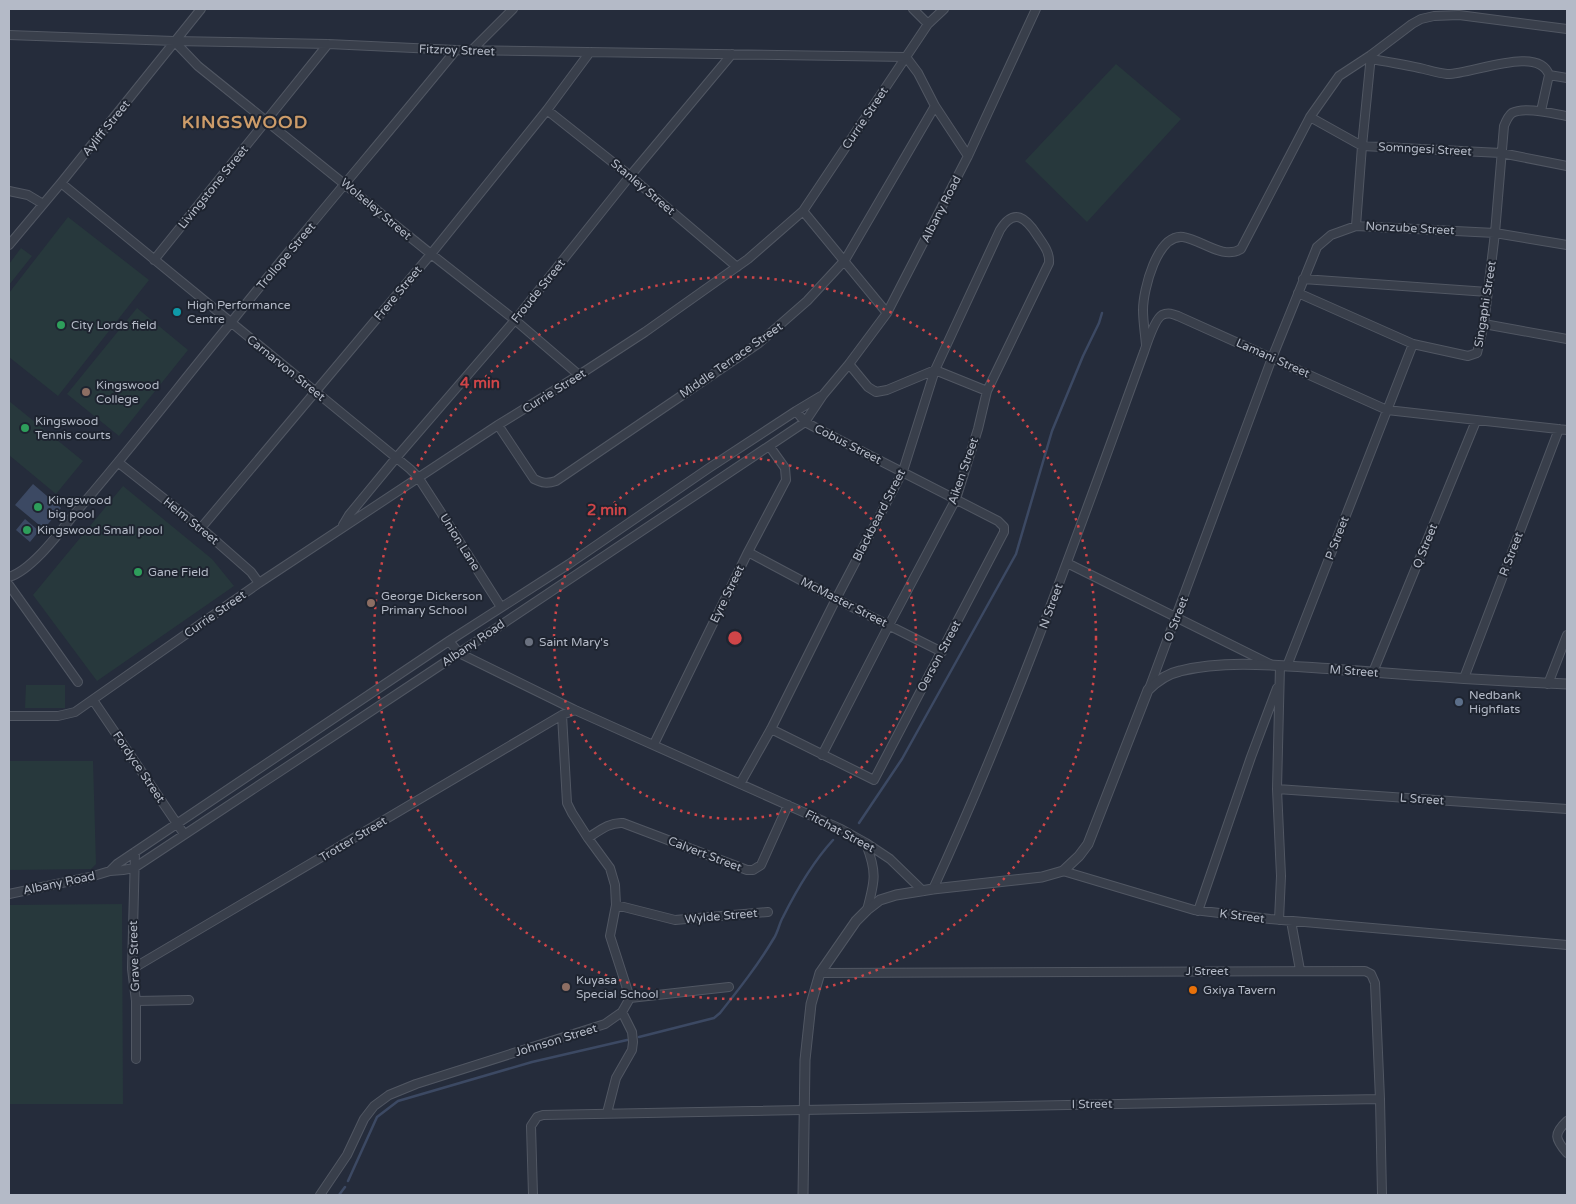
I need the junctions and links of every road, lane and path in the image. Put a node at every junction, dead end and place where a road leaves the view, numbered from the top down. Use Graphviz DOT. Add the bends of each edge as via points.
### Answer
graph roads {
  1 [pos="201,9"];
  2 [pos="512,9"];
  3 [pos="913,9"];
  4 [pos="944,9"];
  5 [pos="1036,9"];
  6 [pos="928,24"];
  7 [pos="1567,29"];
  8 [pos="9,35"];
  9 [pos="174,41"];
  10 [pos="328,44"];
  11 [pos="456,50"];
  12 [pos="472,50"];
  13 [pos="590,52"];
  14 [pos="732,54"];
  15 [pos="906,57"];
  16 [pos="1371,57"];
  17 [pos="1549,75"];
  18 [pos="1567,78"];
  19 [pos="935,106"];
  20 [pos="547,110"];
  21 [pos="1541,111"];
  22 [pos="1567,116"];
  23 [pos="1310,117"];
  24 [pos="267,121"];
  25 [pos="1362,146"];
  26 [pos="1501,153"];
  27 [pos="968,156"];
  28 [pos="1567,166"];
  29 [pos="630,176"];
  30 [pos="61,184"];
  31 [pos="346,184"];
  32 [pos="9,191"];
  33 [pos="43,204"];
  34 [pos="803,211"];
  35 [pos="1017,217"];
  36 [pos="1356,226"];
  37 [pos="1495,233"];
  38 [pos="9,245"];
  39 [pos="1567,245"];
  40 [pos="431,254"];
  41 [pos="154,260"];
  42 [pos="845,260"];
  43 [pos="736,267"];
  44 [pos="1303,279"];
  45 [pos="1488,292"];
  46 [pos="1298,293"];
  47 [pos="887,313"];
  48 [pos="1158,318"];
  49 [pos="515,320"];
  50 [pos="230,323"];
  51 [pos="1484,324"];
  52 [pos="1567,339"];
  53 [pos="1412,344"];
  54 [pos="1146,346"];
  55 [pos="1272,358"];
  56 [pos="849,364"];
  57 [pos="935,370"];
  58 [pos="579,376"];
  59 [pos="987,391"];
  60 [pos="314,392"];
  61 [pos="823,396"];
  62 [pos="1387,410"];
  63 [pos="796,411"];
  64 [pos="1476,421"];
  65 [pos="805,422"];
  66 [pos="498,425"];
  67 [pos="1563,429"];
  68 [pos="770,447"];
  69 [pos="396,458"];
  70 [pos="119,463"];
  71 [pos="709,468"];
  72 [pos="903,472"];
  73 [pos="418,477"];
  74 [pos="717,480"];
  75 [pos="956,499"];
  76 [pos="342,527"];
  77 [pos="201,528"];
  78 [pos="1004,532"];
  79 [pos="748,552"];
  80 [pos="1067,563"];
  81 [pos="569,564"];
  82 [pos="577,574"];
  83 [pos="9,577"];
  84 [pos="259,583"];
  85 [pos="9,585"];
  86 [pos="836,599"];
  87 [pos="501,607"];
  88 [pos="1177,617"];
  89 [pos="889,625"];
  90 [pos="1567,635"];
  91 [pos="449,641"];
  92 [pos="942,652"];
  93 [pos="459,653"];
  94 [pos="1279,666"];
  95 [pos="1373,672"];
  96 [pos="1464,678"];
  97 [pos="78,682"];
  98 [pos="1280,682"];
  99 [pos="1548,684"];
  100 [pos="1567,684"];
  101 [pos="377,690"];
  102 [pos="1148,690"];
  103 [pos="93,700"];
  104 [pos="386,701"];
  105 [pos="576,710"];
  106 [pos="9,716"];
  107 [pos="562,716"];
  108 [pos="770,729"];
  109 [pos="309,736"];
  110 [pos="654,744"];
  111 [pos="317,746"];
  112 [pos="822,755"];
  113 [pos="740,784"];
  114 [pos="1277,789"];
  115 [pos="788,804"];
  116 [pos="1567,809"];
  117 [pos="177,824"];
  118 [pos="184,834"];
  119 [pos="588,838"];
  120 [pos="866,843"];
  121 [pos="135,852"];
  122 [pos="134,868"];
  123 [pos="110,871"];
  124 [pos="1063,871"];
  125 [pos="933,889"];
  126 [pos="923,891"];
  127 [pos="9,894"];
  128 [pos="616,905"];
  129 [pos="867,910"];
  130 [pos="1198,911"];
  131 [pos="768,912"];
  132 [pos="1279,920"];
  133 [pos="1291,921"];
  134 [pos="1567,945"];
  135 [pos="132,969"];
  136 [pos="1300,970"];
  137 [pos="820,973"];
  138 [pos="729,987"];
  139 [pos="630,998"];
  140 [pos="189,1000"];
  141 [pos="136,1001"];
  142 [pos="622,1012"];
  143 [pos="136,1059"];
  144 [pos="1380,1099"];
  145 [pos="804,1110"];
  146 [pos="607,1113"];
  147 [pos="1567,1121"];
  148 [pos="1567,1153"];
  149 [pos="320,1195"];
  150 [pos="533,1195"];
  151 [pos="803,1195"];
  152 [pos="1382,1195"];
  1 -- 9 [label="street, Ayliff Street"];
  2 -- 12 [label="street"];
  3 -- 6 [label="street"];
  4 -- 6 [label="street, Currie Street"];
  5 -- 27 [label="street, Albany Road"];
  6 -- 15 [label="street, Currie Street"];
  7 -- 16 [label="street" via="1459,15 1434,16 1412,24"];
  8 -- 9 [label="street, Fitzroy Street"];
  9 -- 10 [label="street, Fitzroy Street"];
  9 -- 24 [label="street, Wolseley Street" via="198,66"];
  9 -- 30 [label="street, Ayliff Street"];
  10 -- 11 [label="street, Fitzroy Street"];
  10 -- 24 [label="street, Livingstone Street"];
  11 -- 12 [label="street, Fitzroy Street"];
  11 -- 31 [label="street, Trollope Street"];
  12 -- 13 [label="street, Fitzroy Street"];
  13 -- 14 [label="street, Fitzroy Street"];
  13 -- 20 [label="street, Frere Street"];
  14 -- 15 [label="street, Fitzroy Street"];
  14 -- 29 [label="street, Froude Street"];
  15 -- 19 [label="street"];
  15 -- 34 [label="street, Currie Street"];
  16 -- 17 [label="street" via="1448,74 1528,61 1543,67"];
  16 -- 23 [label="street" via="1339,76"];
  16 -- 25 [label="street"];
  17 -- 18 [label="street"];
  17 -- 21 [label="street"];
  19 -- 27 [label="street"];
  19 -- 42 [label="street, Middle Terrace Street"];
  20 -- 29 [label="street, Stanley Street"];
  20 -- 40 [label="street, Frere Street"];
  21 -- 22 [label="street"];
  21 -- 26 [label="street, Singaphi Street" via="1519,111 1507,118"];
  23 -- 25 [label="street"];
  23 -- 54 [label="street" via="1241,249 1226,253 1176,237 1167,242 1159,253 1148,282 1143,309"];
  24 -- 31 [label="street, Wolseley Street"];
  24 -- 41 [label="street, Livingstone Street"];
  25 -- 26 [label="street, Somngesi Street"];
  25 -- 36 [label="street, Somngesi Street"];
  26 -- 28 [label="street, Somngesi Street"];
  26 -- 37 [label="street, Singaphi Street"];
  27 -- 47 [label="street, Albany Road"];
  29 -- 43 [label="street, Stanley Street"];
  29 -- 49 [label="street, Froude Street"];
  30 -- 33 [label="street, Ayliff Street"];
  30 -- 41 [label="street, Carnarvon Street"];
  31 -- 40 [label="street, Wolseley Street"];
  31 -- 50 [label="street, Trollope Street"];
  32 -- 33 [label="street" via="28,195"];
  33 -- 38 [label="street, Ayliff Street"];
  34 -- 42 [label="street"];
  34 -- 43 [label="street, Currie Street"];
  35 -- 57 [label="street, Blackbeard Street" via="1008,220 1000,230"];
  35 -- 59 [label="street, Aiken Street" via="1032,227 1047,249 1049,263"];
  36 -- 37 [label="street, Nonzube Street"];
  36 -- 44 [label="street, Nonzube Street" via="1331,235 1317,247"];
  37 -- 39 [label="street, Nonzube Street"];
  37 -- 45 [label="street, Singaphi Street"];
  40 -- 49 [label="street, Wolseley Street"];
  40 -- 60 [label="street, Frere Street"];
  41 -- 50 [label="street, Carnarvon Street"];
  42 -- 47 [label="street"];
  42 -- 66 [label="street, Middle Terrace Street" via="807,301 759,343 556,481 544,483 534,479"];
  43 -- 58 [label="street, Currie Street"];
  44 -- 45 [label="street"];
  44 -- 46 [label="street, Nonzube Street"];
  45 -- 51 [label="street, Singaphi Street"];
  46 -- 53 [label="street, Singaphi Street"];
  46 -- 55 [label="street, Nonzube Street"];
  47 -- 56 [label="street, Albany Road"];
  48 -- 54 [label="street, N Street"];
  48 -- 55 [label="street, Lamani Street" via="1169,313 1178,316"];
  49 -- 58 [label="street, Wolseley Street"];
  49 -- 69 [label="street, Froude Street"];
  50 -- 60 [label="street, Carnarvon Street"];
  50 -- 70 [label="street, Trollope Street"];
  51 -- 52 [label="street"];
  51 -- 53 [label="street, Singaphi Street" via="1479,350 1468,356"];
  53 -- 62 [label="street, P Street"];
  54 -- 80 [label="street, N Street"];
  55 -- 62 [label="street, Lamani Street"];
  55 -- 88 [label="street, O Street"];
  56 -- 57 [label="street" via="876,392"];
  56 -- 61 [label="street, Albany Road"];
  57 -- 59 [label="street"];
  57 -- 72 [label="street, Blackbeard Street"];
  58 -- 66 [label="street, Currie Street"];
  59 -- 75 [label="street, Aiken Street"];
  60 -- 69 [label="street, Carnarvon Street"];
  60 -- 77 [label="street, Frere Street"];
  61 -- 63 [label="street, Albany Road"];
  61 -- 65 [label="street, Albany Road"];
  62 -- 64 [label="street, Lamani Street"];
  62 -- 94 [label="street, P Street"];
  63 -- 65 [label="street, Cobus Street"];
  63 -- 71 [label="street, Albany Road"];
  64 -- 67 [label="street, Lamani Street"];
  64 -- 95 [label="street, Q Street"];
  65 -- 68 [label="street, Albany Road"];
  65 -- 72 [label="street, Cobus Street"];
  66 -- 73 [label="street, Currie Street"];
  67 -- 96 [label="street, R Street"];
  68 -- 74 [label="street, Albany Road"];
  68 -- 79 [label="street, Eyre Street" via="784,468 786,480"];
  69 -- 73 [label="street, Carnarvon Street"];
  69 -- 76 [label="street, Froude Street"];
  70 -- 77 [label="street, Helm Street"];
  70 -- 83 [label="street, Trollope Street" via="47,546 18,574"];
  71 -- 74 [label="street"];
  71 -- 81 [label="street, Albany Road"];
  72 -- 75 [label="street, Cobus Street"];
  72 -- 86 [label="street, Blackbeard Street"];
  73 -- 76 [label="street, Currie Street"];
  73 -- 87 [label="street, Union Lane"];
  74 -- 82 [label="street, Albany Road"];
  75 -- 78 [label="street, Cobus Street" via="998,521"];
  75 -- 89 [label="street, Aiken Street"];
  76 -- 84 [label="street, Currie Street"];
  77 -- 84 [label="street, Helm Street"];
  78 -- 92 [label="street, Oerson Street"];
  79 -- 86 [label="street, McMaster Street"];
  79 -- 110 [label="street, Eyre Street"];
  80 -- 88 [label="street"];
  80 -- 125 [label="street, N Street" via="961,828"];
  81 -- 82 [label="street"];
  81 -- 87 [label="street, Albany Road"];
  82 -- 93 [label="street, Albany Road"];
  84 -- 103 [label="street, Currie Street"];
  85 -- 97 [label="street"];
  86 -- 89 [label="street, McMaster Street"];
  86 -- 108 [label="street, Blackbeard Street"];
  87 -- 91 [label="street, Albany Road"];
  88 -- 94 [label="street"];
  88 -- 102 [label="street, O Street"];
  89 -- 92 [label="street, McMaster Street"];
  89 -- 112 [label="street, Aiken Street"];
  90 -- 99 [label="street"];
  91 -- 93 [label="street, Fitchat Street"];
  91 -- 101 [label="street, Albany Road"];
  92 -- 112 [label="street, Oerson Street" via="874,780"];
  93 -- 104 [label="street, Albany Road"];
  93 -- 105 [label="street, Fitchat Street"];
  94 -- 95 [label="street, M Street"];
  94 -- 98 [label="street, P Street"];
  94 -- 102 [label="street, M Street" via="1203,667 1180,671 1167,675"];
  95 -- 96 [label="street, M Street"];
  96 -- 99 [label="street, M Street"];
  98 -- 114 [label="street, P Street"];
  98 -- 130 [label="street, P Street"];
  99 -- 100 [label="street, M Street"];
  101 -- 104 [label="street"];
  101 -- 109 [label="street, Albany Road"];
  102 -- 124 [label="street, O Street" via="1094,832 1079,856"];
  103 -- 106 [label="street, Currie Street" via="75,712 58,716"];
  103 -- 117 [label="street, Fordyce Street"];
  104 -- 111 [label="street, Albany Road"];
  105 -- 107 [label="street, Trotter Street"];
  105 -- 110 [label="street, Fitchat Street"];
  107 -- 119 [label="street" via="567,803"];
  107 -- 135 [label="street, Trotter Street"];
  108 -- 112 [label="street"];
  108 -- 113 [label="street, Blackbeard Street"];
  109 -- 111 [label="street"];
  109 -- 117 [label="street, Albany Road"];
  110 -- 113 [label="street, Fitchat Street"];
  111 -- 118 [label="street, Albany Road"];
  113 -- 115 [label="street, Fitchat Street"];
  114 -- 116 [label="street, L Street"];
  114 -- 132 [label="street, P Street"];
  115 -- 119 [label="street, Calvert Street" via="761,865 753,870 623,823 609,824"];
  115 -- 120 [label="street, Fitchat Street"];
  117 -- 118 [label="street, Fordyce Street"];
  117 -- 121 [label="street, Albany Road"];
  118 -- 122 [label="street, Albany Road"];
  119 -- 128 [label="street" via="610,868"];
  120 -- 126 [label="street, Fitchat Street"];
  120 -- 129 [label="street" via="873,863 874,883"];
  121 -- 122 [label="street, Grave Street"];
  121 -- 123 [label="street, Albany Road"];
  122 -- 123 [label="street, Albany Road"];
  122 -- 135 [label="street, Grave Street"];
  123 -- 127 [label="street, Albany Road"];
  124 -- 125 [label="street" via="1042,877"];
  124 -- 130 [label="street, K Street"];
  125 -- 126 [label="street"];
  126 -- 129 [label="street" via="880,900"];
  128 -- 131 [label="street, Wylde Street" via="675,920"];
  128 -- 139 [label="street" via="610,936"];
  129 -- 137 [label="street" via="848,930"];
  130 -- 132 [label="street, K Street"];
  132 -- 133 [label="street, K Street"];
  133 -- 134 [label="street, K Street"];
  133 -- 136 [label="street"];
  135 -- 141 [label="street, Grave Street"];
  136 -- 137 [label="street, J Street"];
  136 -- 144 [label="street, J Street" via="1360,970 1374,977"];
  137 -- 145 [label="street" via="808,1022"];
  138 -- 139 [label="street"];
  139 -- 142 [label="street, Johnson Street"];
  140 -- 141 [label="street"];
  141 -- 143 [label="street, Grave Street"];
  142 -- 146 [label="street" via="634,1042 616,1078"];
  142 -- 149 [label="street, Johnson Street" via="605,1024 389,1095 364,1119 348,1155"];
  144 -- 145 [label="street, I Street"];
  144 -- 152 [label="street, J Street"];
  145 -- 146 [label="street, I Street"];
  145 -- 151 [label="street"];
  146 -- 150 [label="street, I Street" via="537,1117 531,1126"];
  147 -- 148 [label="street" via="1556,1137"];
}
